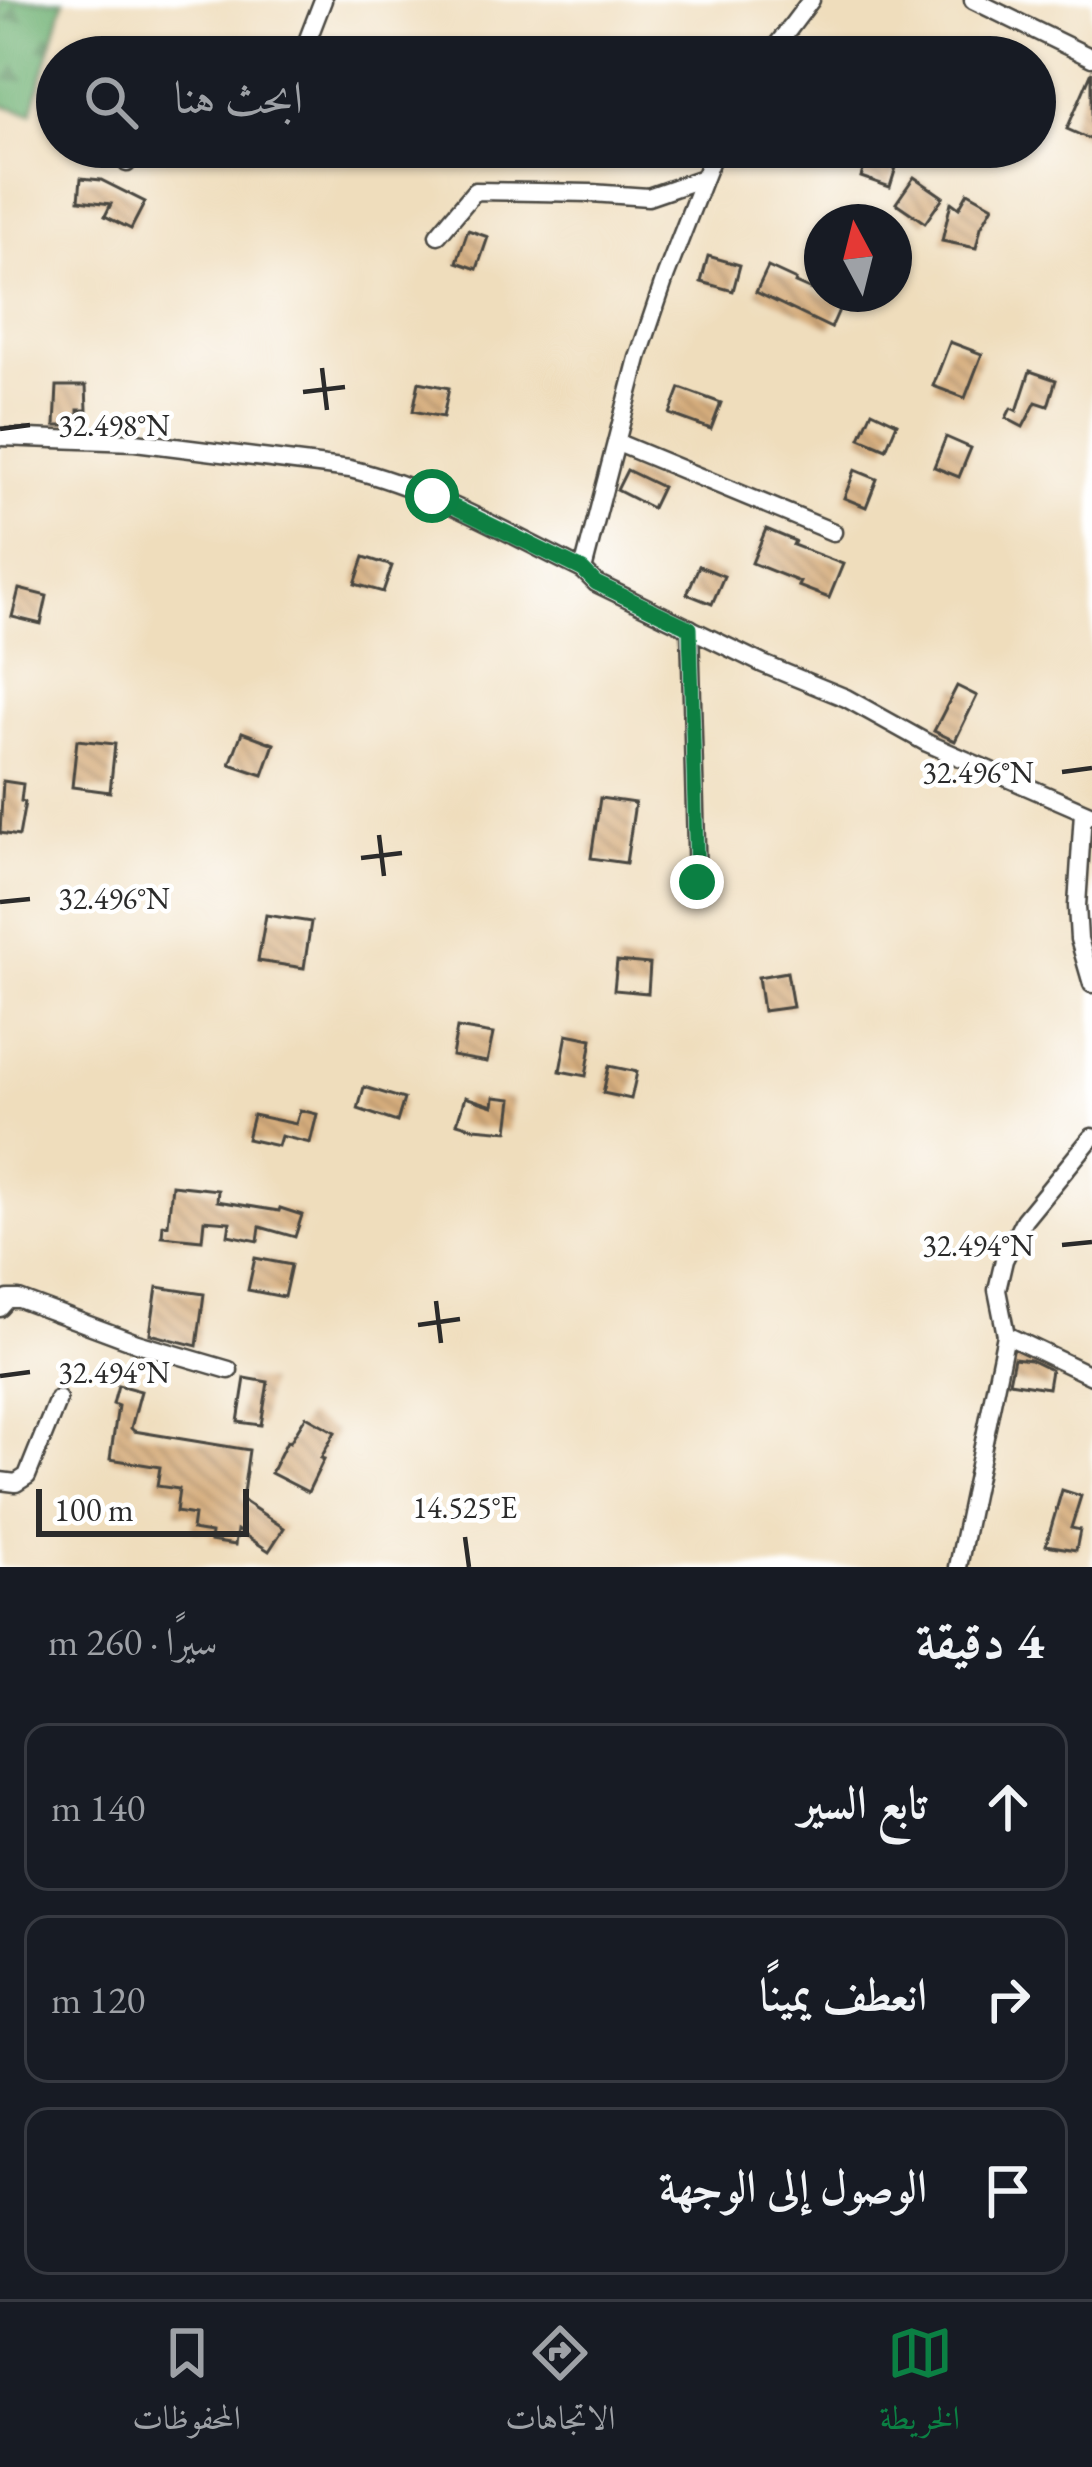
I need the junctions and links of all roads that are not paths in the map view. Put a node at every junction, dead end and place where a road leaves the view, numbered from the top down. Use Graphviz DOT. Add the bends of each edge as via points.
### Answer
graph roads {
  1 [pos="323,0"];
  2 [pos="811,0"];
  3 [pos="974,0"];
  4 [pos="309,36"];
  5 [pos="784,36"];
  6 [pos="1047,36"];
  7 [pos="1056,40"];
  8 [pos="1092,58"];
  9 [pos="707,168"];
  10 [pos="703,178"];
  11 [pos="438,235"];
  12 [pos="0,436"];
  13 [pos="618,443"];
  14 [pos="833,532"];
  15 [pos="583,570"];
  16 [pos="690,628"];
  17 [pos="1088,814"];
  18 [pos="697,882"];
  19 [pos="1092,984"];
  20 [pos="1092,1137"];
  21 [pos="0,1308"];
  22 [pos="1006,1335"];
  23 [pos="229,1370"];
  24 [pos="1092,1376"];
  25 [pos="58,1399"];
  26 [pos="0,1481"];
  27 [pos="958,1567"];
  1 -- 4 [label="street"];
  2 -- 5 [label="street"];
  3 -- 6 [label="street"];
  7 -- 8 [label="street"];
  9 -- 10 [label="street"];
  10 -- 11 [label="street" via="648,197 475,191"];
  10 -- 13 [label="street" via="638,358"];
  12 -- 15 [label="street" via="135,442 366,473"];
  13 -- 14 [label="street"];
  13 -- 15 [label="street"];
  15 -- 16 [label="street"];
  16 -- 17 [label="street"];
  16 -- 18 [label="street"];
  17 -- 19 [label="street" via="1077,906"];
  20 -- 22 [label="street" via="1024,1220 1004,1260 997,1290"];
  21 -- 23 [label="street" via="19,1299"];
  22 -- 24 [label="street"];
  22 -- 27 [label="street"];
  25 -- 26 [label="street" via="27,1476"];
}
